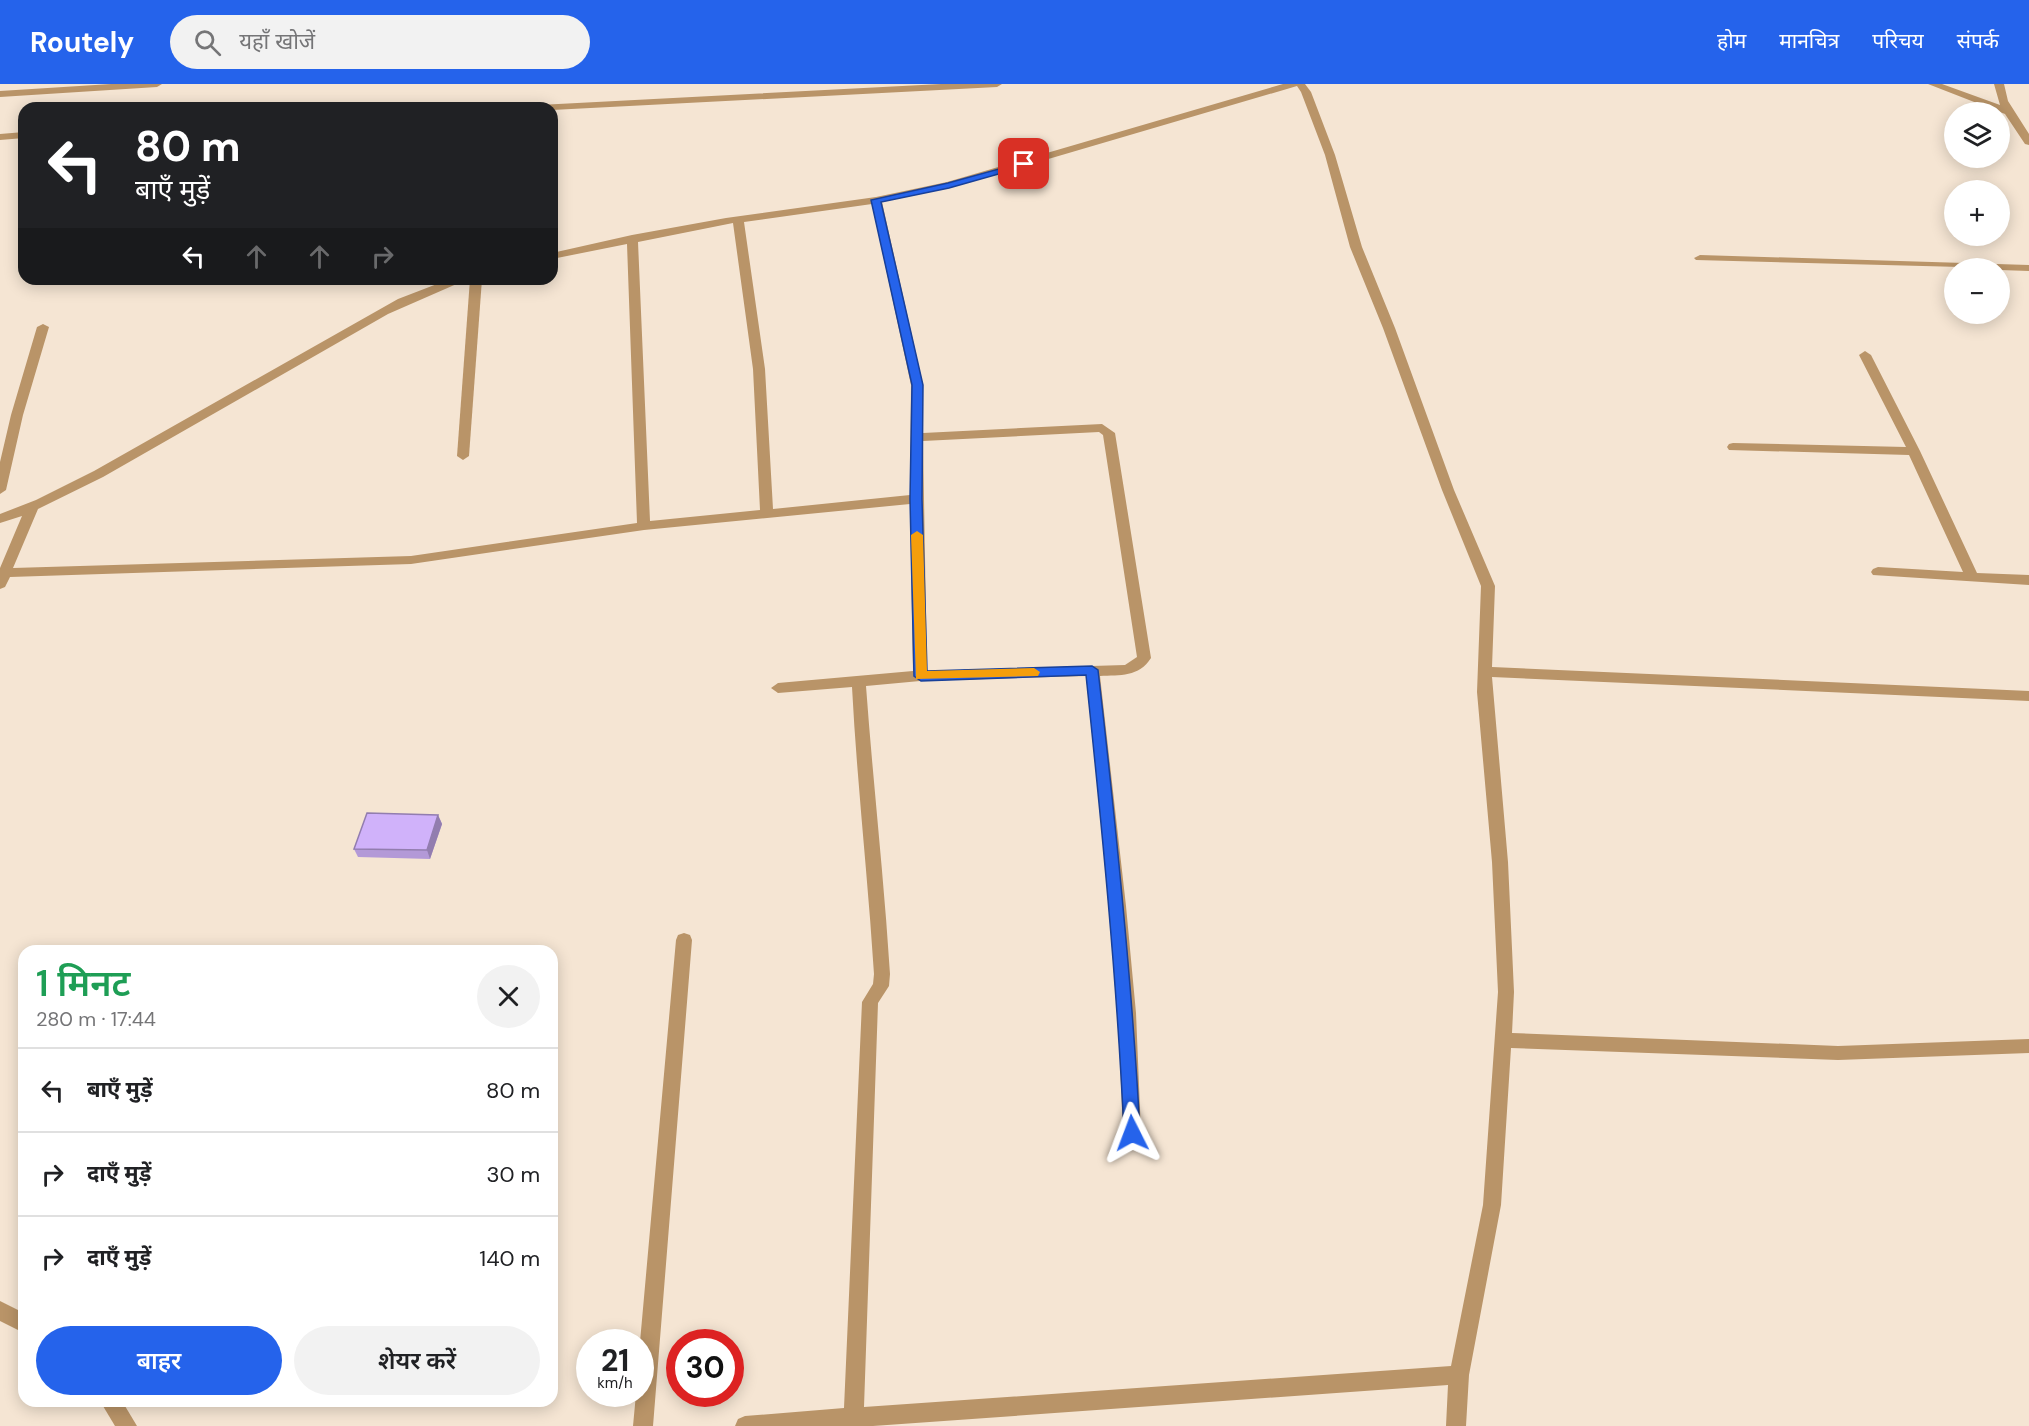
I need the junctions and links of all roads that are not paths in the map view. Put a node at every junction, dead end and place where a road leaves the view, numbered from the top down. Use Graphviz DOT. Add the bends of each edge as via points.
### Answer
graph roads {
  1 [pos="157,84"];
  2 [pos="997,84"];
  3 [pos="1294,84"];
  4 [pos="1300,84"];
  5 [pos="1933,84"];
  6 [pos="1999,84"];
  7 [pos="102,86"];
  8 [pos="0,93"];
  9 [pos="1982,102"];
  10 [pos="2004,102"];
  11 [pos="558,107"];
  12 [pos="2010,113"];
  13 [pos="2025,129"];
  14 [pos="18,136"];
  15 [pos="0,137"];
  16 [pos="2029,142"];
  17 [pos="876,200"];
  18 [pos="738,219"];
  19 [pos="632,238"];
  20 [pos="558,255"];
  21 [pos="1700,258"];
  22 [pos="2029,268"];
  23 [pos="440,285"];
  24 [pos="476,285"];
  25 [pos="42,327"];
  26 [pos="1865,355"];
  27 [pos="916,437"];
  28 [pos="1733,447"];
  29 [pos="1914,451"];
  30 [pos="463,456"];
  31 [pos="0,490"];
  32 [pos="916,499"];
  33 [pos="32,508"];
  34 [pos="767,512"];
  35 [pos="0,519"];
  36 [pos="644,526"];
  37 [pos="1878,572"];
  38 [pos="1972,577"];
  39 [pos="2,579"];
  40 [pos="2029,580"];
  41 [pos="1092,670"];
  42 [pos="1485,672"];
  43 [pos="921,676"];
  44 [pos="859,682"];
  45 [pos="778,688"];
  46 [pos="2029,696"];
  47 [pos="684,940"];
  48 [pos="1504,1040"];
  49 [pos="2029,1046"];
  50 [pos="1132,1133"];
  51 [pos="0,1310"];
  52 [pos="18,1320"];
  53 [pos="1459,1375"];
  54 [pos="114,1407"];
  55 [pos="854,1417"];
  56 [pos="127,1426"];
  57 [pos="643,1426"];
  58 [pos="746,1426"];
  59 [pos="1456,1426"];
  1 -- 7 [label="street"];
  2 -- 11 [label="street"];
  3 -- 17 [label="street" via="949,185"];
  4 -- 42 [label="street" via="1330,155 1356,247 1488,586"];
  5 -- 9 [label="street"];
  6 -- 10 [label="street"];
  7 -- 8 [label="street"];
  12 -- 13 [label="street"];
  13 -- 16 [label="street"];
  14 -- 15 [label="street"];
  17 -- 18 [label="street"];
  17 -- 27 [label="street" via="917,385"];
  18 -- 19 [label="street"];
  18 -- 34 [label="street" via="759,369"];
  19 -- 20 [label="street"];
  19 -- 36 [label="street"];
  21 -- 22 [label="street"];
  23 -- 33 [label="street" via="377,313 301,360"];
  24 -- 30 [label="street"];
  25 -- 31 [label="street" via="16,415"];
  26 -- 29 [label="street"];
  27 -- 32 [label="street"];
  27 -- 41 [label="street" via="1102,428 1109,433 1144,658 1127,670"];
  28 -- 29 [label="street"];
  29 -- 38 [label="street"];
  32 -- 34 [label="street"];
  32 -- 43 [label="street"];
  33 -- 35 [label="street"];
  33 -- 39 [label="street"];
  34 -- 36 [label="street"];
  36 -- 39 [label="street" via="411,560 229,564"];
  37 -- 38 [label="street"];
  38 -- 40 [label="street"];
  41 -- 43 [label="street"];
  41 -- 50 [label="street" via="1119,918"];
  42 -- 46 [label="street"];
  42 -- 48 [label="street" via="1500,862 1506,992"];
  43 -- 44 [label="street"];
  44 -- 45 [label="street"];
  44 -- 55 [label="street" via="882,974 881,986 870,1002"];
  47 -- 57 [label="street"];
  48 -- 49 [label="street" via="1838,1053"];
  48 -- 53 [label="street" via="1492,1205"];
  51 -- 52 [label="street"];
  53 -- 55 [label="street"];
  53 -- 59 [label="street"];
  54 -- 56 [label="street"];
  55 -- 58 [label="street"];
}
